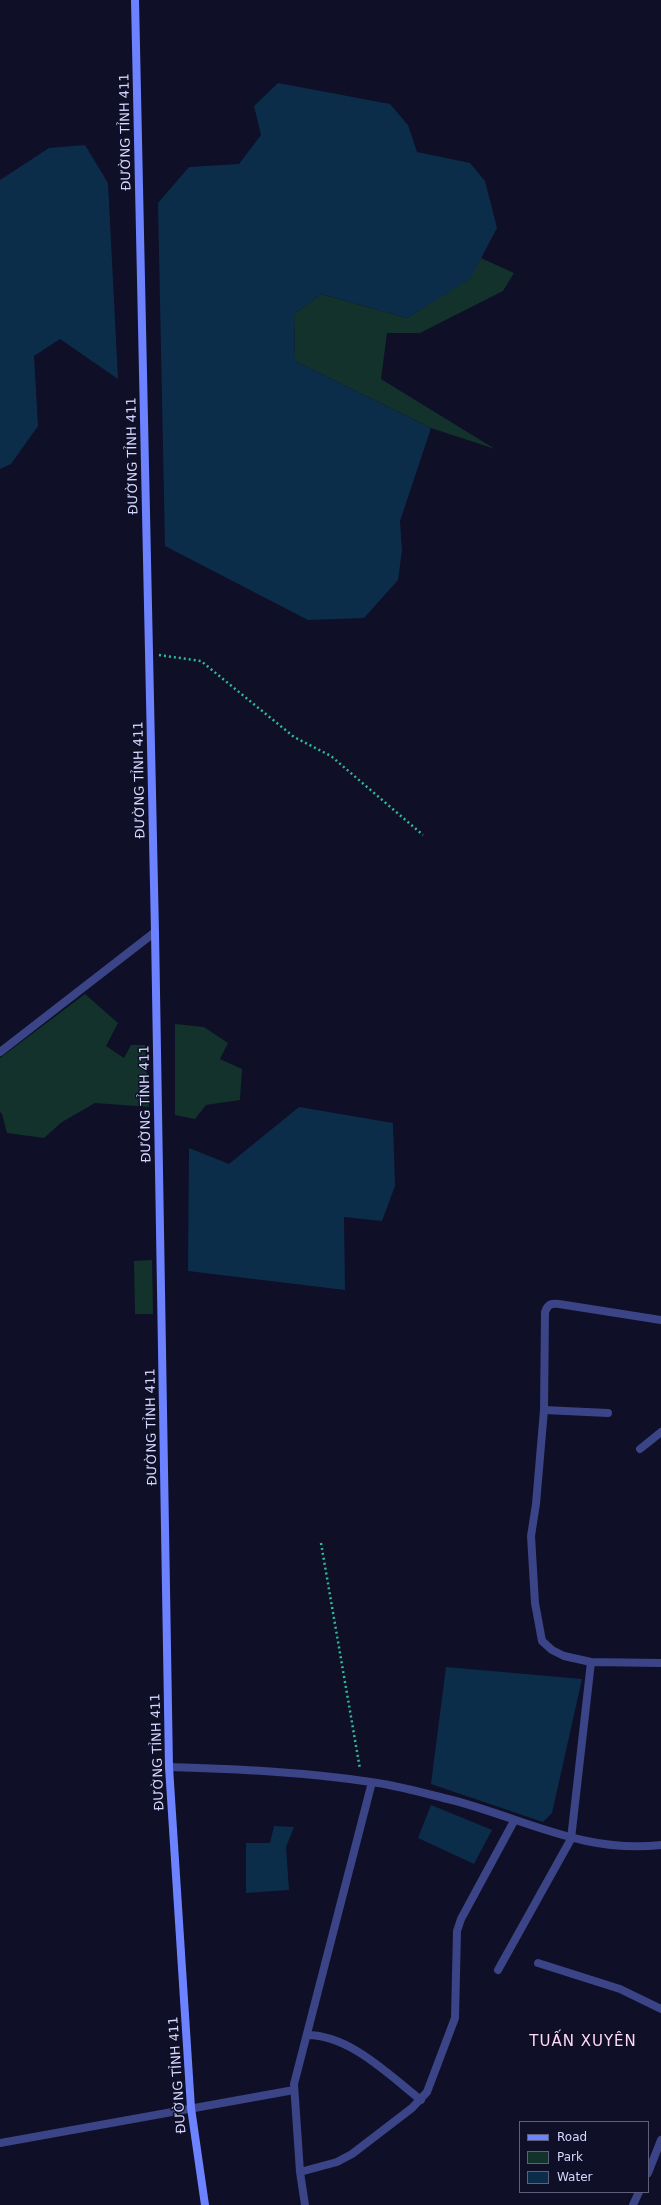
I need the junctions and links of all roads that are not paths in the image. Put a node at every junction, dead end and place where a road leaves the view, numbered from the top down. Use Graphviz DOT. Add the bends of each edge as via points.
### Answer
graph roads {
  1 [pos="135,0"];
  2 [pos="155,932"];
  3 [pos="0,1052"];
  4 [pos="661,1320"];
  5 [pos="544,1410"];
  6 [pos="608,1413"];
  7 [pos="661,1432"];
  8 [pos="640,1449"];
  9 [pos="591,1662"];
  10 [pos="661,1663"];
  11 [pos="169,1767"];
  12 [pos="372,1782"];
  13 [pos="514,1821"];
  14 [pos="571,1839"];
  15 [pos="661,1845"];
  16 [pos="538,1963"];
  17 [pos="498,1970"];
  18 [pos="661,2009"];
  19 [pos="307,2035"];
  20 [pos="294,2090"];
  21 [pos="421,2100"];
  22 [pos="191,2108"];
  23 [pos="661,2140"];
  24 [pos="0,2143"];
  25 [pos="649,2168"];
  26 [pos="300,2172"];
  27 [pos="639,2193"];
  28 [pos="205,2205"];
  29 [pos="304,2205"];
  30 [pos="633,2205"];
  1 -- 2 [label="main road, ĐƯỜNG TỈNH 411"];
  2 -- 3 [label="street"];
  2 -- 11 [label="main road, ĐƯỜNG TỈNH 411"];
  4 -- 5 [label="street" via="559,1304 547,1306"];
  5 -- 6 [label="street"];
  5 -- 9 [label="street" via="531,1536 535,1603 542,1641 564,1656"];
  7 -- 8 [label="street"];
  9 -- 10 [label="street"];
  9 -- 14 [label="street"];
  11 -- 12 [label="street" via="247,1769"];
  11 -- 22 [label="main road, ĐƯỜNG TỈNH 411"];
  12 -- 13 [label="street" via="449,1799"];
  12 -- 19 [label="street"];
  13 -- 14 [label="street"];
  13 -- 21 [label="street" via="461,1919 457,1931 455,2018 427,2092"];
  14 -- 15 [label="street" via="639,1848"];
  14 -- 17 [label="street"];
  16 -- 18 [label="street" via="625,1990"];
  19 -- 20 [label="street"];
  19 -- 21 [label="street" via="352,2048"];
  20 -- 22 [label="street"];
  20 -- 26 [label="street"];
  21 -- 26 [label="street" via="352,2154 337,2162"];
  22 -- 24 [label="street"];
  22 -- 28 [label="main road, ĐƯỜNG TỈNH 411"];
  23 -- 25 [label="street"];
  26 -- 29 [label="street"];
  27 -- 30 [label="street"];
}
